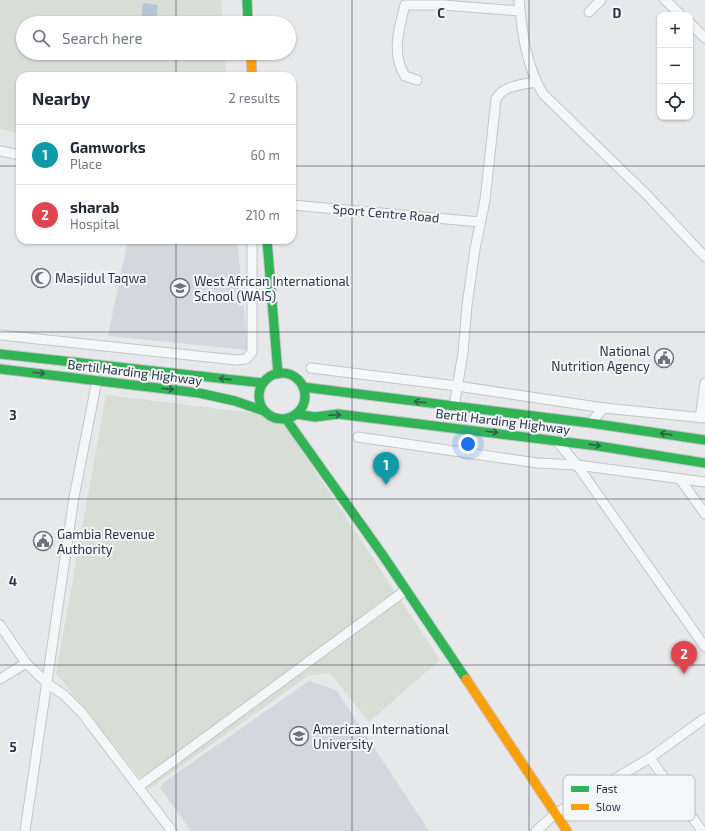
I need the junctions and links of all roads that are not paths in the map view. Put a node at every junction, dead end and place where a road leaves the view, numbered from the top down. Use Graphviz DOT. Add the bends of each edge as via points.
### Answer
graph roads {
  1 [pos="247,0"];
  2 [pos="519,0"];
  3 [pos="601,0"];
  4 [pos="665,0"];
  5 [pos="406,3"];
  6 [pos="520,11"];
  7 [pos="589,12"];
  8 [pos="678,12"];
  9 [pos="248,16"];
  10 [pos="693,26"];
  11 [pos="705,38"];
  12 [pos="251,60"];
  13 [pos="252,72"];
  14 [pos="417,80"];
  15 [pos="536,82"];
  16 [pos="0,150"];
  17 [pos="16,154"];
  18 [pos="296,205"];
  19 [pos="480,222"];
  20 [pos="252,244"];
  21 [pos="267,244"];
  22 [pos="705,257"];
  23 [pos="0,335"];
  24 [pos="0,354"];
  25 [pos="311,368"];
  26 [pos="0,369"];
  27 [pos="278,374"];
  28 [pos="97,380"];
  29 [pos="263,383"];
  30 [pos="705,383"];
  31 [pos="456,386"];
  32 [pos="303,387"];
  33 [pos="454,406"];
  34 [pos="604,408"];
  35 [pos="264,411"];
  36 [pos="296,414"];
  37 [pos="702,418"];
  38 [pos="286,419"];
  39 [pos="590,423"];
  40 [pos="358,437"];
  41 [pos="556,440"];
  42 [pos="705,440"];
  43 [pos="705,463"];
  44 [pos="577,465"];
  45 [pos="680,479"];
  46 [pos="705,482"];
  47 [pos="705,514"];
  48 [pos="406,590"];
  49 [pos="0,625"];
  50 [pos="705,647"];
  51 [pos="26,663"];
  52 [pos="0,679"];
  53 [pos="48,684"];
  54 [pos="705,718"];
  55 [pos="650,758"];
  56 [pos="621,775"];
  57 [pos="662,775"];
  58 [pos="138,787"];
  59 [pos="563,809"];
  60 [pos="555,814"];
  61 [pos="695,821"];
  62 [pos="25,831"];
  63 [pos="172,831"];
  64 [pos="536,831"];
  65 [pos="567,831"];
  66 [pos="702,831"];
  1 -- 9 [label="main road"];
  2 -- 6 [label="street"];
  3 -- 7 [label="street"];
  4 -- 8 [label="street"];
  5 -- 6 [label="street"];
  5 -- 14 [label="street" via="397,54 399,67 405,76"];
  6 -- 15 [label="street" via="529,64"];
  10 -- 11 [label="street"];
  12 -- 13 [label="main road"];
  15 -- 19 [label="street" via="506,89 500,92 496,99"];
  15 -- 22 [label="street" via="555,108 648,196"];
  16 -- 17 [label="street"];
  18 -- 19 [label="street, Sport Centre Road"];
  19 -- 31 [label="street" via="467,305 463,353"];
  20 -- 23 [label="street" via="252,352 246,359"];
  21 -- 27 [label="main road"];
  29 -- 24 [label="main road, Bertil Harding Highway, one-way"];
  25 -- 31 [label="street"];
  26 -- 28 [label="main road, Bertil Harding Highway, one-way"];
  27 -- 29 [label="main road"];
  27 -- 32 [label="main road" via="290,375"];
  28 -- 35 [label="main road, Bertil Harding Highway, one-way" via="199,393"];
  28 -- 53 [label="street" via="74,497"];
  29 -- 35 [label="main road" via="259,400"];
  30 -- 37 [label="street"];
  31 -- 33 [label="street"];
  31 -- 34 [label="street"];
  33 -- 32 [label="main road, Bertil Harding Highway, one-way"];
  32 -- 36 [label="main road" via="304,405"];
  33 -- 39 [label="main road, Bertil Harding Highway"];
  34 -- 37 [label="street"];
  34 -- 39 [label="street"];
  35 -- 38 [label="main road" via="274,418"];
  36 -- 38 [label="main road"];
  36 -- 41 [label="main road, Bertil Harding Highway, one-way" via="315,417 338,414"];
  38 -- 48 [label="main road"];
  42 -- 39 [label="main road, Bertil Harding Highway, one-way"];
  40 -- 44 [label="street" via="537,463"];
  41 -- 43 [label="main road, Bertil Harding Highway, one-way"];
  41 -- 44 [label="street"];
  44 -- 45 [label="street"];
  44 -- 50 [label="street"];
  45 -- 46 [label="street"];
  45 -- 47 [label="street"];
  48 -- 58 [label="street"];
  48 -- 60 [label="main road"];
  49 -- 51 [label="street"];
  51 -- 52 [label="street"];
  51 -- 53 [label="street"];
  53 -- 58 [label="street" via="64,695 82,713"];
  53 -- 62 [label="street"];
  54 -- 55 [label="street"];
  55 -- 56 [label="street"];
  55 -- 57 [label="street"];
  58 -- 63 [label="street"];
  59 -- 60 [label="street"];
  60 -- 64 [label="street"];
  60 -- 65 [label="main road"];
  61 -- 66 [label="street"];
}
